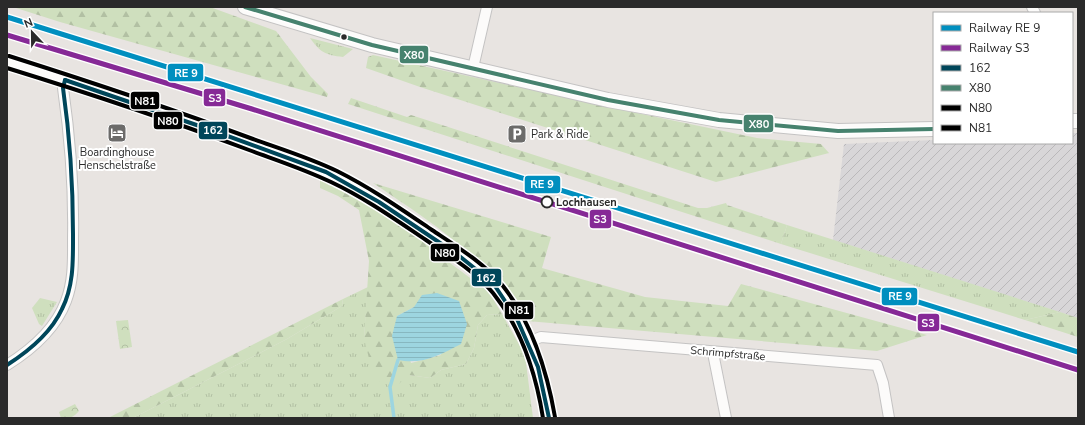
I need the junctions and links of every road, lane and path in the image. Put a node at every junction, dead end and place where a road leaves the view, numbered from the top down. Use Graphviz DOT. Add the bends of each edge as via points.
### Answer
graph roads {
  1 [pos="245,7"];
  2 [pos="282,7"];
  3 [pos="487,7"];
  4 [pos="288,20"];
  5 [pos="7,62"];
  6 [pos="473,68"];
  7 [pos="65,80"];
  8 [pos="933,129"];
  9 [pos="528,342"];
  10 [pos="714,352"];
  11 [pos="7,365"];
  12 [pos="889,416"];
  13 [pos="549,418"];
  14 [pos="726,418"];
  1 -- 4 [label="main road"];
  2 -- 4 [label="main road"];
  3 -- 6 [label="street"];
  4 -- 6 [label="main road" via="371,45"];
  5 -- 7 [label="main road"];
  6 -- 8 [label="main road" via="608,100 719,120 838,131"];
  7 -- 9 [label="main road" via="219,132 345,182 416,226 471,265 498,289 516,316"];
  7 -- 11 [label="street" via="63,88 74,211 71,281 66,302 44,334 24,354"];
  9 -- 10 [label="street, Schrimpfstraße" via="541,337"];
  9 -- 13 [label="main road" via="540,375"];
  10 -- 12 [label="street, Schrimpfstraße" via="877,365"];
  10 -- 14 [label="street"];
}
